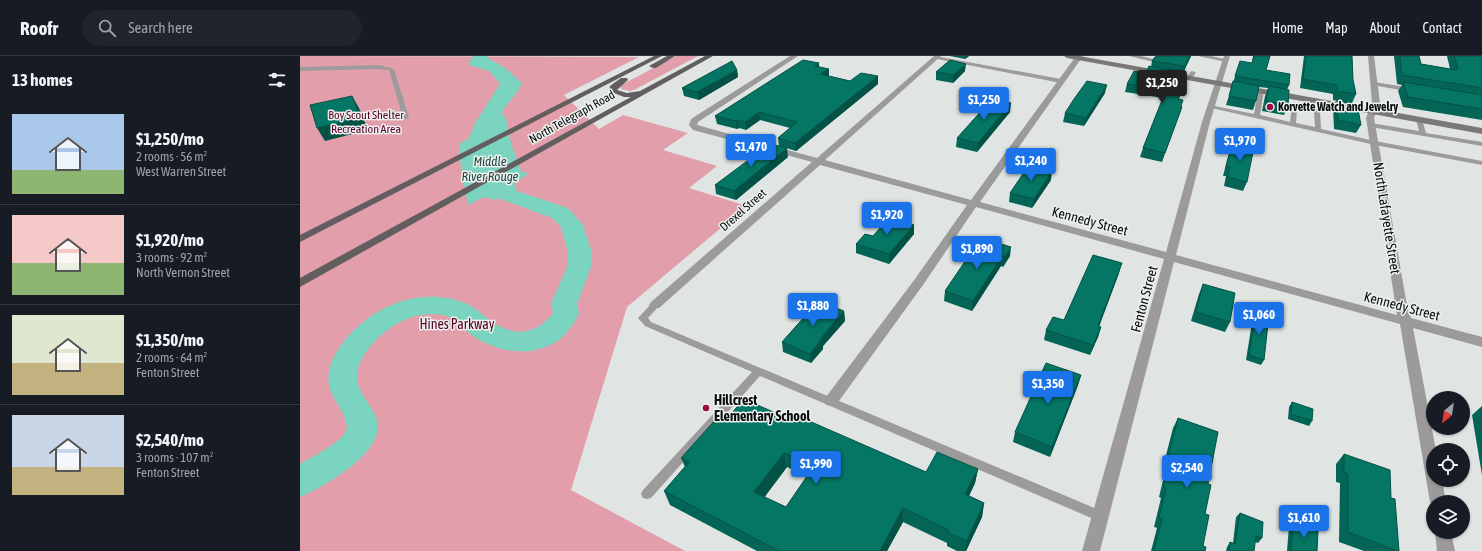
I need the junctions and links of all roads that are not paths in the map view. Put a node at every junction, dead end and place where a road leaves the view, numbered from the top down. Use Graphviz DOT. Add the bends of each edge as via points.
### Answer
graph roads {
  1 [pos="659,56"];
  2 [pos="672,56"];
  3 [pos="710,56"];
  4 [pos="795,56"];
  5 [pos="937,56"];
  6 [pos="1067,56"];
  7 [pos="1132,56"];
  8 [pos="1201,56"];
  9 [pos="1371,56"];
  10 [pos="1080,57"];
  11 [pos="1146,58"];
  12 [pos="1226,58"];
  13 [pos="1154,60"];
  14 [pos="300,69"];
  15 [pos="1139,69"];
  16 [pos="1062,81"];
  17 [pos="1219,83"];
  18 [pos="1374,84"];
  19 [pos="1261,91"];
  20 [pos="1416,91"];
  21 [pos="644,92"];
  22 [pos="1306,99"];
  23 [pos="1210,107"];
  24 [pos="1306,109"];
  25 [pos="1373,111"];
  26 [pos="1257,116"];
  27 [pos="406,118"];
  28 [pos="1419,120"];
  29 [pos="1293,125"];
  30 [pos="1371,125"];
  31 [pos="1318,131"];
  32 [pos="1482,131"];
  33 [pos="1423,134"];
  34 [pos="1375,143"];
  35 [pos="1482,144"];
  36 [pos="818,161"];
  37 [pos="1482,163"];
  38 [pos="973,204"];
  39 [pos="300,239"];
  40 [pos="1170,258"];
  41 [pos="300,283"];
  42 [pos="655,305"];
  43 [pos="1406,322"];
  44 [pos="1482,342"];
  45 [pos="759,371"];
  46 [pos="831,401"];
  47 [pos="1427,443"];
  48 [pos="647,494"];
  49 [pos="1100,516"];
  50 [pos="1444,539"];
  51 [pos="1091,551"];
  52 [pos="1446,551"];
  1 -- 39 [label="main road, North Telegraph Road"];
  2 -- 21 [label="main road" via="620,83 612,92 627,95"];
  3 -- 21 [label="main road, North Telegraph Road"];
  4 -- 36 [label="street, Kennedy Street" via="692,124 696,128"];
  5 -- 16 [label="lane"];
  5 -- 36 [label="street, Drexel Street"];
  6 -- 10 [label="main road"];
  7 -- 11 [label="lane"];
  8 -- 12 [label="lane"];
  9 -- 18 [label="street, North Lafayette Street"];
  10 -- 15 [label="main road"];
  10 -- 16 [label="street"];
  11 -- 13 [label="lane"];
  11 -- 15 [label="lane"];
  12 -- 17 [label="street, Fenton Street"];
  14 -- 27 [label="lane" via="391,69"];
  15 -- 17 [label="main road" via="1192,75"];
  16 -- 38 [label="street"];
  17 -- 19 [label="main road"];
  17 -- 23 [label="street, Fenton Street"];
  18 -- 20 [label="lane"];
  18 -- 25 [label="street, North Lafayette Street" via="1376,103"];
  19 -- 22 [label="main road"];
  19 -- 26 [label="lane"];
  21 -- 41 [label="main road, North Telegraph Road"];
  22 -- 24 [label="lane"];
  22 -- 25 [label="main road"];
  23 -- 26 [label="lane"];
  23 -- 40 [label="street, Fenton Street"];
  24 -- 29 [label="lane" via="1294,107"];
  24 -- 31 [label="lane" via="1317,111"];
  25 -- 28 [label="main road"];
  25 -- 30 [label="street, North Lafayette Street"];
  26 -- 29 [label="lane"];
  28 -- 32 [label="main road"];
  28 -- 33 [label="lane"];
  29 -- 31 [label="lane"];
  30 -- 33 [label="lane"];
  30 -- 34 [label="street, North Lafayette Street"];
  31 -- 34 [label="lane"];
  33 -- 35 [label="lane"];
  34 -- 37 [label="lane"];
  34 -- 43 [label="street, North Lafayette Street" via="1402,311"];
  36 -- 38 [label="street, Kennedy Street"];
  36 -- 42 [label="street, Drexel Street"];
  38 -- 40 [label="street, Kennedy Street"];
  38 -- 46 [label="street"];
  40 -- 43 [label="street, Kennedy Street"];
  40 -- 49 [label="street, Fenton Street"];
  42 -- 45 [label="lane" via="643,318 648,324"];
  43 -- 44 [label="street, Kennedy Street"];
  43 -- 47 [label="street, North Lafayette Street"];
  45 -- 46 [label="lane"];
  45 -- 48 [label="lane"];
  46 -- 49 [label="lane"];
  49 -- 51 [label="street, Fenton Street"];
  50 -- 52 [label="street"];
}
